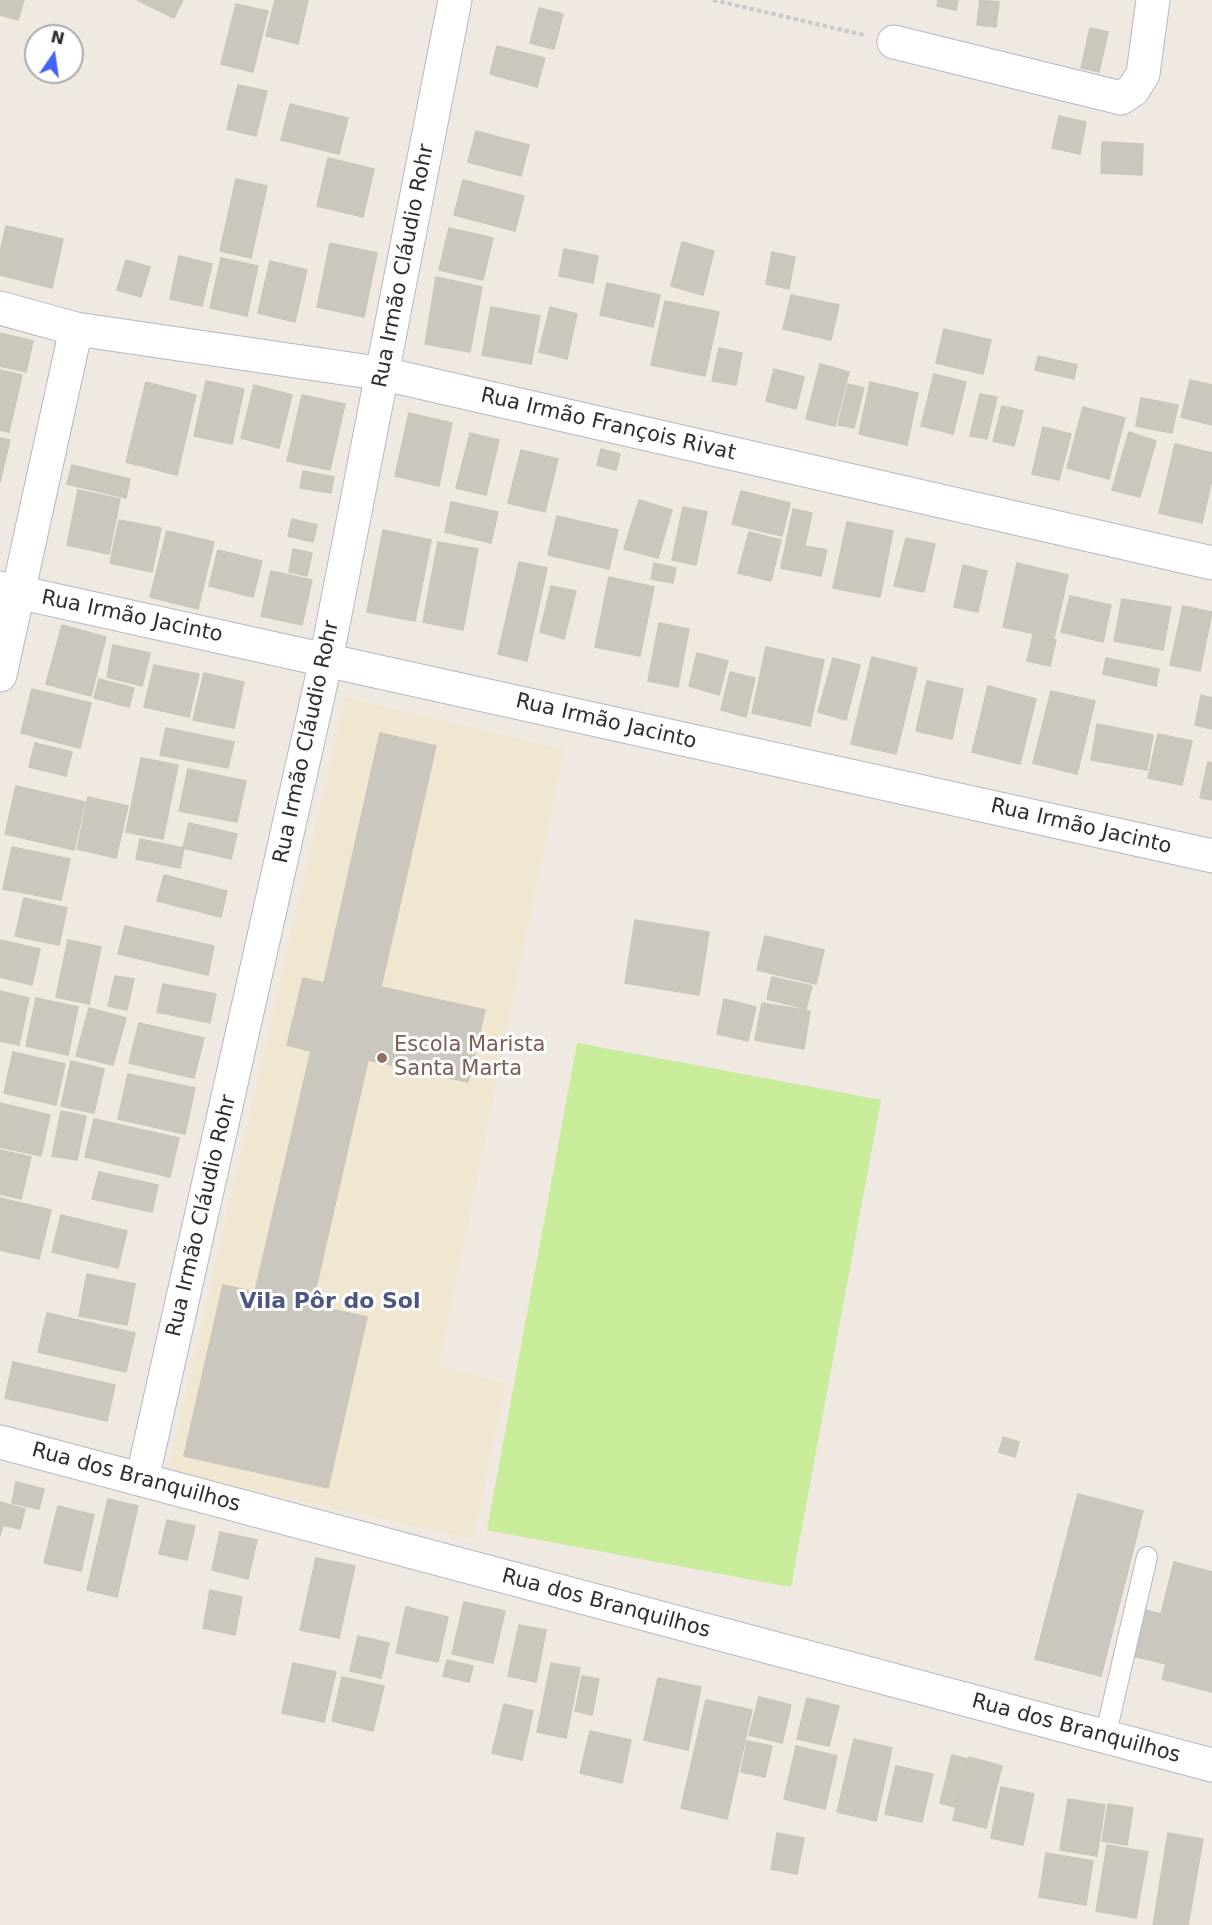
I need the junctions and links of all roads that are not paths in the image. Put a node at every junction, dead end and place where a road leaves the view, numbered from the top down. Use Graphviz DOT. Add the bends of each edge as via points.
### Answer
graph roads {
  1 [pos="455,0"];
  2 [pos="1153,0"];
  3 [pos="894,42"];
  4 [pos="0,308"];
  5 [pos="76,329"];
  6 [pos="384,374"];
  7 [pos="1212,563"];
  8 [pos="9,590"];
  9 [pos="326,660"];
  10 [pos="0,675"];
  11 [pos="1212,856"];
  12 [pos="0,1442"];
  13 [pos="142,1480"];
  14 [pos="1147,1557"];
  15 [pos="1106,1737"];
  16 [pos="1212,1766"];
  1 -- 6 [label="street, Rua Irmão Cláudio Rohr"];
  2 -- 3 [label="street" via="1143,74 1133,90 1121,98"];
  4 -- 5 [label="street, Rua Irmão François Rivat"];
  5 -- 6 [label="street, Rua Irmão François Rivat"];
  5 -- 8 [label="street"];
  6 -- 7 [label="street, Rua Irmão François Rivat"];
  6 -- 9 [label="street, Rua Irmão Cláudio Rohr"];
  8 -- 9 [label="street, Rua Irmão Jacinto"];
  8 -- 10 [label="street"];
  9 -- 11 [label="street, Rua Irmão Jacinto"];
  9 -- 13 [label="street, Rua Irmão Cláudio Rohr"];
  12 -- 13 [label="street, Rua dos Branquilhos"];
  13 -- 15 [label="street, Rua dos Branquilhos"];
  14 -- 15 [label="lane"];
  15 -- 16 [label="street, Rua dos Branquilhos"];
}
